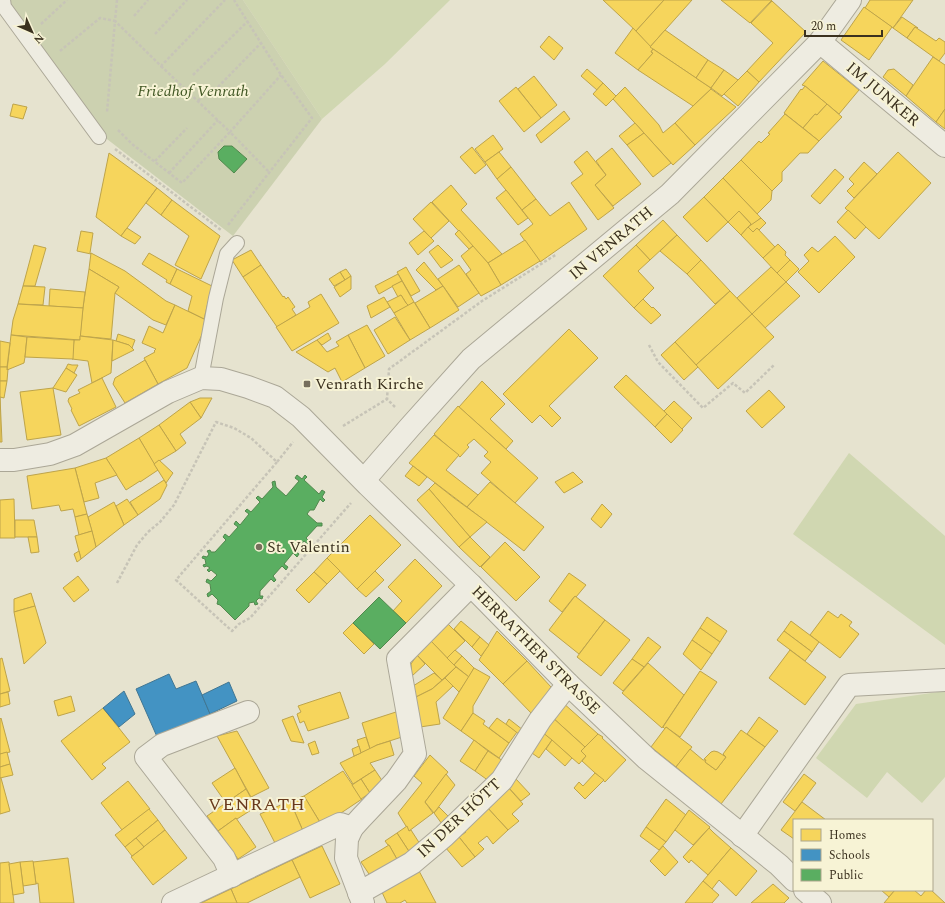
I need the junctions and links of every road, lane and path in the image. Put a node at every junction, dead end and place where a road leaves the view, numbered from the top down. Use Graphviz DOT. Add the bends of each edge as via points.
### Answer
graph roads {
  1 [pos="3,0"];
  2 [pos="67,0"];
  3 [pos="117,0"];
  4 [pos="148,0"];
  5 [pos="187,0"];
  6 [pos="225,0"];
  7 [pos="234,0"];
  8 [pos="850,0"];
  9 [pos="134,16"];
  10 [pos="115,21"];
  11 [pos="248,21"];
  12 [pos="37,29"];
  13 [pos="155,34"];
  14 [pos="820,42"];
  15 [pos="261,43"];
  16 [pos="60,52"];
  17 [pos="161,66"];
  18 [pos="194,75"];
  19 [pos="281,76"];
  20 [pos="198,101"];
  21 [pos="106,119"];
  22 [pos="218,120"];
  23 [pos="187,128"];
  24 [pos="117,129"];
  25 [pos="230,132"];
  26 [pos="99,137"];
  27 [pos="945,146"];
  28 [pos="155,161"];
  29 [pos="269,172"];
  30 [pos="169,173"];
  31 [pos="237,243"];
  32 [pos="558,253"];
  33 [pos="649,345"];
  34 [pos="774,365"];
  35 [pos="201,378"];
  36 [pos="387,399"];
  37 [pos="413,423"];
  38 [pos="317,433"];
  39 [pos="0,460"];
  40 [pos="276,462"];
  41 [pos="366,482"];
  42 [pos="117,583"];
  43 [pos="471,584"];
  44 [pos="945,680"];
  45 [pos="568,684"];
  46 [pos="248,712"];
  47 [pos="352,828"];
  48 [pos="742,836"];
  49 [pos="232,876"];
  50 [pos="793,879"];
  51 [pos="807,891"];
  52 [pos="361,898"];
  53 [pos="173,903"];
  54 [pos="820,903"];
  1 -- 26 [label="lane" via="4,7"];
  2 -- 12 [label="path"];
  3 -- 10 [label="path"];
  4 -- 9 [label="path"];
  5 -- 13 [label="path"];
  6 -- 17 [label="path"];
  7 -- 11 [label="path"];
  8 -- 14 [label="street, IN VENRATH"];
  10 -- 16 [label="path" via="100,18"];
  10 -- 17 [label="path"];
  10 -- 21 [label="path"];
  11 -- 15 [label="path"];
  11 -- 18 [label="path"];
  14 -- 27 [label="street, IM JUNKER"];
  14 -- 37 [label="street, IN VENRATH" via="670,194 471,359"];
  15 -- 19 [label="path"];
  15 -- 20 [label="path" via="217,88 208,91"];
  17 -- 20 [label="path"];
  19 -- 25 [label="path"];
  19 -- 29 [label="path" via="312,118"];
  20 -- 22 [label="path"];
  22 -- 25 [label="path"];
  22 -- 30 [label="path"];
  23 -- 28 [label="path"];
  24 -- 28 [label="path"];
  25 -- 29 [label="path"];
  25 -- 30 [label="path" via="182,183"];
  26 -- 29 [label="path" via="223,232"];
  28 -- 30 [label="path"];
  31 -- 35 [label="lane" via="227,254"];
  32 -- 36 [label="path" via="482,301 389,369"];
  33 -- 34 [label="path" via="658,362 703,408 733,383 745,393"];
  35 -- 38 [label="street, HERRATHER STRASSE" via="221,379 275,397 290,407"];
  35 -- 39 [label="street" via="168,392 75,446 50,454"];
  36 -- 37 [label="path"];
  36 -- 38 [label="path"];
  37 -- 41 [label="street, IN VENRATH"];
  38 -- 40 [label="path" via="295,439"];
  38 -- 41 [label="street, HERRATHER STRASSE"];
  40 -- 41 [label="path" via="176,580 232,631 238,624 250,618"];
  40 -- 42 [label="path" via="251,438 234,428 216,422 174,505 137,545"];
  41 -- 43 [label="street, HERRATHER STRASSE"];
  43 -- 45 [label="street, HERRATHER STRASSE"];
  43 -- 47 [label="street" via="398,659 415,754 396,782"];
  44 -- 48 [label="street" via="849,685"];
  45 -- 48 [label="street, HERRATHER STRASSE" via="647,759"];
  45 -- 52 [label="street, IN DER HÖTT" via="540,720 502,780 412,863"];
  46 -- 49 [label="street" via="162,745 146,757 224,858"];
  47 -- 49 [label="street" via="340,824"];
  47 -- 52 [label="street" via="347,839 346,858"];
  48 -- 50 [label="street, HERRATHER STRASSE"];
  49 -- 53 [label="street"];
  51 -- 54 [label="street"];
}
